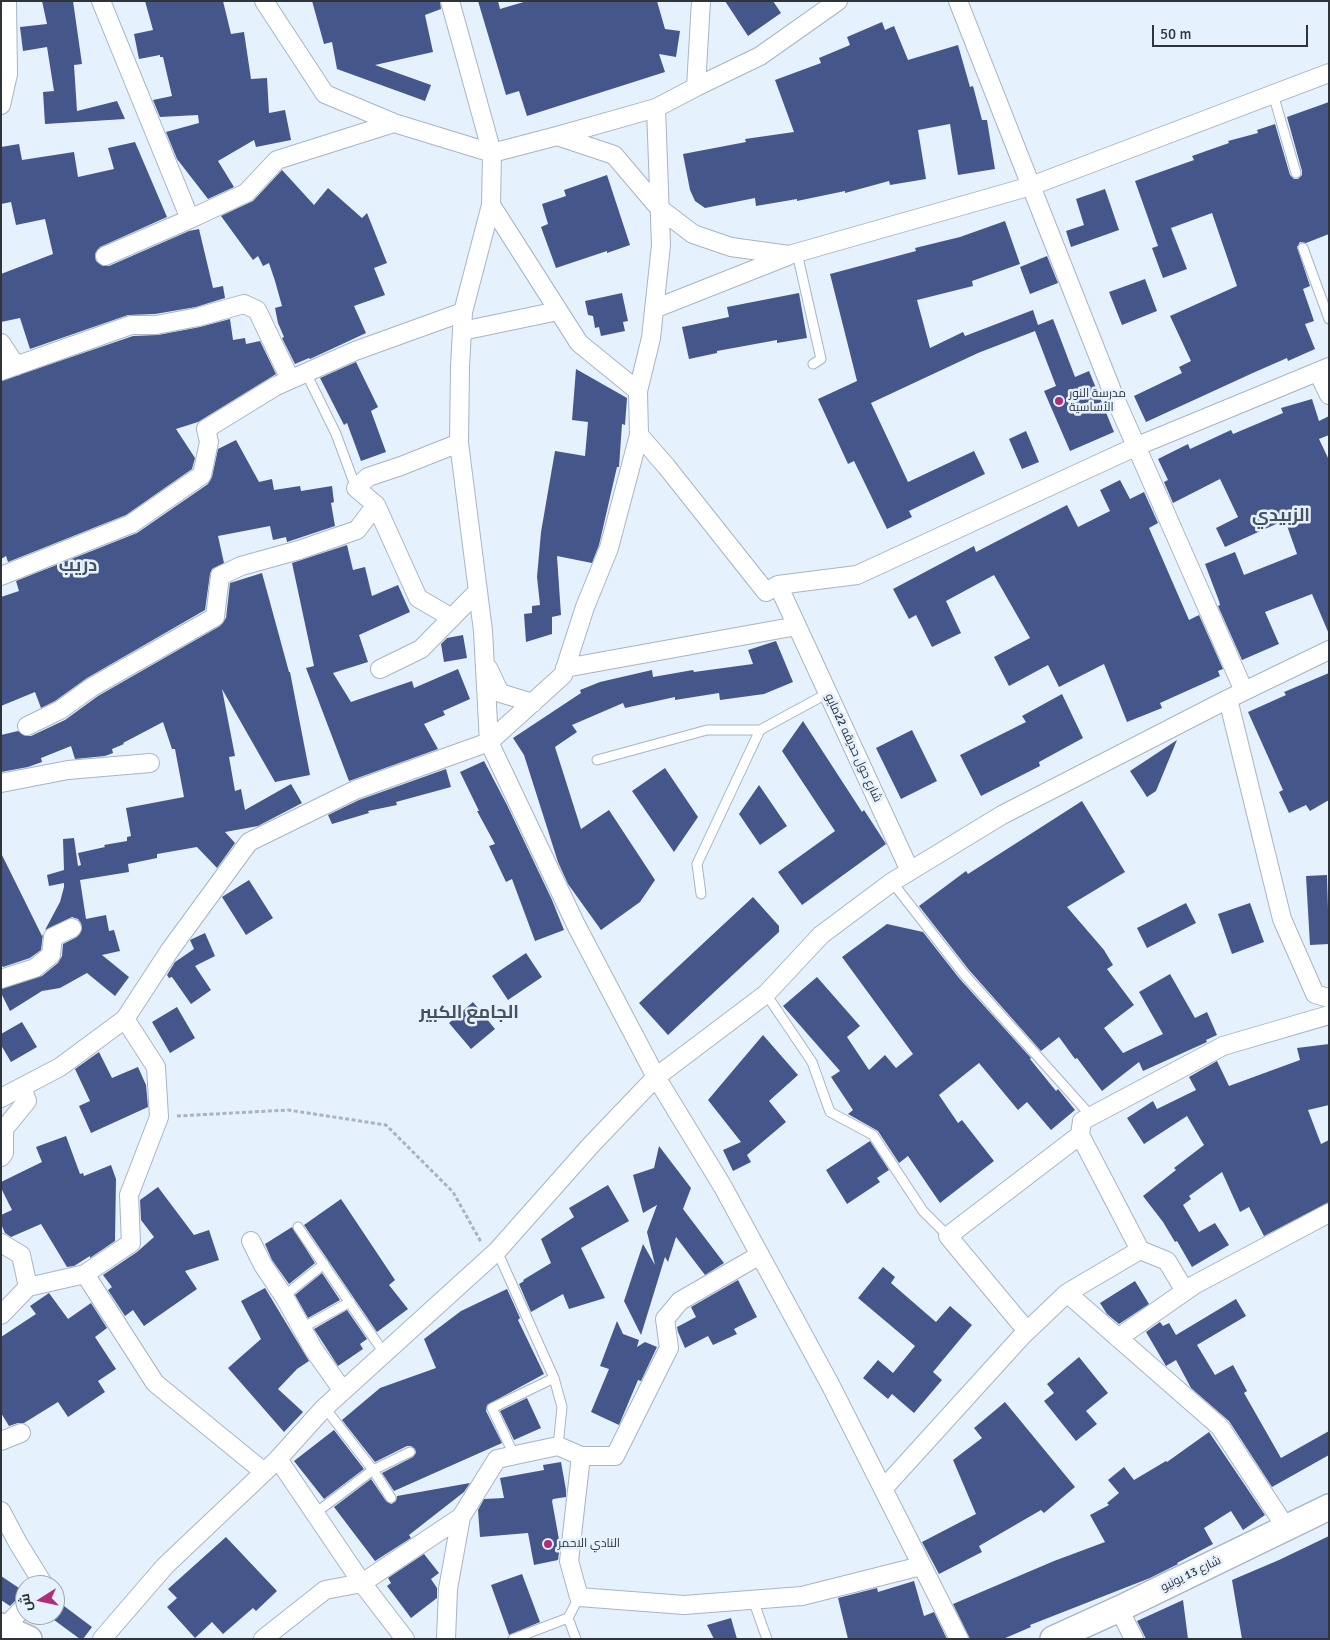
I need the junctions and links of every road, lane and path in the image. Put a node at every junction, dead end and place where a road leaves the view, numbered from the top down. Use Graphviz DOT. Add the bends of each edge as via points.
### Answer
graph roads {
  1 [pos="7,1"];
  2 [pos="101,1"];
  3 [pos="264,1"];
  4 [pos="450,1"];
  5 [pos="702,1"];
  6 [pos="838,1"];
  7 [pos="958,1"];
  8 [pos="1329,73"];
  9 [pos="696,87"];
  10 [pos="1273,94"];
  11 [pos="1,106"];
  12 [pos="656,108"];
  13 [pos="394,123"];
  14 [pos="557,136"];
  15 [pos="492,153"];
  16 [pos="1296,173"];
  17 [pos="1031,186"];
  18 [pos="491,205"];
  19 [pos="659,208"];
  20 [pos="190,219"];
  21 [pos="1303,248"];
  22 [pos="793,254"];
  23 [pos="105,256"];
  24 [pos="654,309"];
  25 [pos="558,311"];
  26 [pos="463,312"];
  27 [pos="1329,319"];
  28 [pos="462,331"];
  29 [pos="1,343"];
  30 [pos="813,364"];
  31 [pos="8,369"];
  32 [pos="1324,369"];
  33 [pos="298,376"];
  34 [pos="638,391"];
  35 [pos="1329,395"];
  36 [pos="639,435"];
  37 [pos="459,443"];
  38 [pos="1135,447"];
  39 [pos="356,488"];
  40 [pos="376,505"];
  41 [pos="1,576"];
  42 [pos="778,585"];
  43 [pos="478,592"];
  44 [pos="452,618"];
  45 [pos="797,626"];
  46 [pos="1329,650"];
  47 [pos="484,660"];
  48 [pos="565,668"];
  49 [pos="380,669"];
  50 [pos="1244,691"];
  51 [pos="828,693"];
  52 [pos="1228,699"];
  53 [pos="533,703"];
  54 [pos="27,726"];
  55 [pos="760,730"];
  56 [pos="489,742"];
  57 [pos="597,760"];
  58 [pos="150,763"];
  59 [pos="1,783"];
  60 [pos="910,871"];
  61 [pos="892,882"];
  62 [pos="701,894"];
  63 [pos="72,928"];
  64 [pos="1,979"];
  65 [pos="766,994"];
  66 [pos="1329,998"];
  67 [pos="1329,1015"];
  68 [pos="125,1019"];
  69 [pos="656,1078"];
  70 [pos="22,1087"];
  71 [pos="1,1098"];
  72 [pos="1091,1116"];
  73 [pos="159,1117"];
  74 [pos="1080,1134"];
  75 [pos="1,1157"];
  76 [pos="1329,1214"];
  77 [pos="298,1227"];
  78 [pos="948,1236"];
  79 [pos="251,1241"];
  80 [pos="1,1243"];
  81 [pos="1140,1250"];
  82 [pos="493,1254"];
  83 [pos="760,1255"];
  84 [pos="324,1264"];
  85 [pos="85,1274"];
  86 [pos="28,1287"];
  87 [pos="1185,1291"];
  88 [pos="1067,1293"];
  89 [pos="284,1296"];
  90 [pos="350,1302"];
  91 [pos="1,1315"];
  92 [pos="302,1328"];
  93 [pos="1027,1331"];
  94 [pos="1118,1338"];
  95 [pos="384,1353"];
  96 [pos="554,1378"];
  97 [pos="343,1391"];
  98 [pos="325,1408"];
  99 [pos="21,1433"];
  100 [pos="1,1441"];
  101 [pos="558,1446"];
  102 [pos="410,1452"];
  103 [pos="514,1455"];
  104 [pos="581,1456"];
  105 [pos="278,1459"];
  106 [pos="372,1470"];
  107 [pos="264,1472"];
  108 [pos="882,1489"];
  109 [pos="391,1498"];
  110 [pos="1329,1507"];
  111 [pos="1,1511"];
  112 [pos="314,1514"];
  113 [pos="462,1518"];
  114 [pos="1287,1529"];
  115 [pos="921,1566"];
  116 [pos="38,1575"];
  117 [pos="362,1583"];
  118 [pos="579,1597"];
  119 [pos="753,1600"];
  120 [pos="1120,1609"];
  121 [pos="15,1615"];
  122 [pos="568,1618"];
  123 [pos="3,1626"];
  124 [pos="29,1639"];
  125 [pos="102,1639"];
  126 [pos="263,1639"];
  127 [pos="405,1639"];
  128 [pos="446,1639"];
  129 [pos="513,1639"];
  130 [pos="576,1639"];
  131 [pos="767,1639"];
  132 [pos="959,1639"];
  133 [pos="1052,1639"];
  134 [pos="1134,1639"];
  1 -- 11 [label="street" via="8,74"];
  2 -- 20 [label="street"];
  3 -- 13 [label="street" via="325,94"];
  4 -- 15 [label="street"];
  5 -- 9 [label="street"];
  6 -- 9 [label="street" via="760,56"];
  7 -- 17 [label="street"];
  8 -- 10 [label="street"];
  9 -- 12 [label="street"];
  10 -- 16 [label="lane"];
  10 -- 17 [label="street"];
  12 -- 14 [label="street"];
  12 -- 19 [label="street"];
  13 -- 15 [label="street"];
  13 -- 20 [label="street" via="276,160 246,193"];
  14 -- 15 [label="street"];
  14 -- 19 [label="street" via="614,155"];
  15 -- 18 [label="street"];
  17 -- 22 [label="street"];
  17 -- 38 [label="street"];
  18 -- 25 [label="street"];
  18 -- 26 [label="street"];
  19 -- 22 [label="street" via="693,234 731,247"];
  19 -- 24 [label="street" via="661,244"];
  20 -- 23 [label="street"];
  21 -- 27 [label="lane"];
  22 -- 24 [label="street"];
  22 -- 30 [label="lane" via="821,359"];
  24 -- 34 [label="street" via="651,338"];
  25 -- 28 [label="street"];
  25 -- 34 [label="street" via="579,342"];
  26 -- 28 [label="street"];
  26 -- 33 [label="street" via="355,351"];
  28 -- 37 [label="street"];
  29 -- 31 [label="street"];
  31 -- 33 [label="street" via="131,325 156,325 244,304 257,310"];
  32 -- 35 [label="street"];
  32 -- 38 [label="street"];
  33 -- 39 [label="lane" via="336,434"];
  33 -- 41 [label="street" via="206,429 209,442 202,475 131,524"];
  34 -- 36 [label="street"];
  36 -- 42 [label="street" via="766,592"];
  36 -- 48 [label="street" via="609,548"];
  37 -- 39 [label="street" via="368,476"];
  37 -- 43 [label="street"];
  38 -- 42 [label="street" via="857,575"];
  38 -- 50 [label="street"];
  39 -- 40 [label="street"];
  40 -- 44 [label="street" via="418,598"];
  40 -- 54 [label="street" via="357,530 241,566 220,576 215,617 92,687 60,710"];
  42 -- 45 [label="street, شارع حول حديقه 22مايو"];
  43 -- 44 [label="street"];
  43 -- 47 [label="street"];
  44 -- 49 [label="street" via="421,649"];
  45 -- 48 [label="street"];
  45 -- 51 [label="street, شارع حول حديقه 22مايو"];
  46 -- 50 [label="street"];
  47 -- 53 [label="street" via="500,693"];
  47 -- 56 [label="street"];
  48 -- 53 [label="street" via="563,676"];
  50 -- 52 [label="street"];
  51 -- 55 [label="lane"];
  51 -- 60 [label="street, شارع حول حديقه 22مايو"];
  52 -- 60 [label="street" via="1002,815"];
  52 -- 66 [label="street" via="1282,920 1315,994"];
  53 -- 56 [label="street"];
  55 -- 57 [label="lane" via="707,730"];
  55 -- 62 [label="lane" via="697,864"];
  56 -- 68 [label="street" via="355,790 249,842 170,950"];
  56 -- 69 [label="street" via="576,925"];
  58 -- 59 [label="street" via="68,770"];
  60 -- 61 [label="street"];
  61 -- 65 [label="street" via="821,935"];
  61 -- 72 [label="lane" via="964,974"];
  63 -- 64 [label="street" via="53,937 51,955 35,968"];
  65 -- 69 [label="street"];
  65 -- 78 [label="lane" via="812,1062 830,1112 873,1135 923,1211"];
  67 -- 72 [label="street" via="1223,1046"];
  68 -- 70 [label="street" via="60,1067"];
  68 -- 73 [label="street" via="156,1067"];
  69 -- 82 [label="street"];
  69 -- 83 [label="street" via="723,1187"];
  70 -- 71 [label="street"];
  70 -- 75 [label="street" via="27,1101 4,1129 4,1153"];
  72 -- 74 [label="street" via="1082,1121"];
  73 -- 82 [label="path" via="288,1110 386,1125 453,1192"];
  73 -- 85 [label="street" via="129,1195 131,1243"];
  74 -- 78 [label="street"];
  74 -- 81 [label="street"];
  76 -- 87 [label="street"];
  77 -- 84 [label="lane"];
  78 -- 93 [label="street"];
  79 -- 89 [label="street"];
  80 -- 86 [label="street" via="21,1255"];
  81 -- 87 [label="street" via="1168,1261"];
  81 -- 88 [label="street"];
  82 -- 95 [label="street"];
  82 -- 96 [label="lane"];
  83 -- 104 [label="street" via="680,1300 665,1319 669,1348 615,1456"];
  83 -- 108 [label="street"];
  84 -- 89 [label="lane"];
  84 -- 90 [label="lane"];
  85 -- 86 [label="street"];
  85 -- 107 [label="street" via="155,1383"];
  86 -- 91 [label="street"];
  87 -- 94 [label="street"];
  88 -- 93 [label="street"];
  88 -- 94 [label="street"];
  89 -- 92 [label="street"];
  90 -- 92 [label="lane"];
  90 -- 95 [label="lane"];
  92 -- 97 [label="street"];
  93 -- 108 [label="street"];
  94 -- 114 [label="street" via="1220,1426"];
  95 -- 97 [label="street"];
  96 -- 101 [label="lane" via="562,1407"];
  96 -- 103 [label="lane" via="492,1408"];
  97 -- 98 [label="street"];
  98 -- 105 [label="street"];
  98 -- 106 [label="lane"];
  99 -- 100 [label="street"];
  101 -- 103 [label="street"];
  101 -- 104 [label="street"];
  102 -- 106 [label="lane"];
  103 -- 113 [label="street" via="497,1459"];
  104 -- 118 [label="street" via="569,1561"];
  105 -- 107 [label="street"];
  105 -- 112 [label="street"];
  106 -- 109 [label="lane"];
  106 -- 112 [label="lane"];
  107 -- 125 [label="street" via="164,1566"];
  108 -- 115 [label="street"];
  110 -- 114 [label="street, شارع 13 يونيو"];
  111 -- 116 [label="street"];
  112 -- 117 [label="street"];
  113 -- 117 [label="street"];
  113 -- 128 [label="street" via="448,1589"];
  114 -- 120 [label="street, شارع 13 يونيو"];
  115 -- 119 [label="street" via="802,1596"];
  115 -- 132 [label="street"];
  117 -- 126 [label="street" via="325,1590"];
  117 -- 127 [label="street"];
  118 -- 119 [label="street" via="684,1605"];
  118 -- 122 [label="lane"];
  119 -- 131 [label="lane"];
  120 -- 133 [label="street, شارع 13 يونيو"];
  120 -- 134 [label="street"];
  121 -- 123 [label="street"];
  122 -- 129 [label="lane"];
  122 -- 130 [label="lane"];
  123 -- 124 [label="street"];
}
